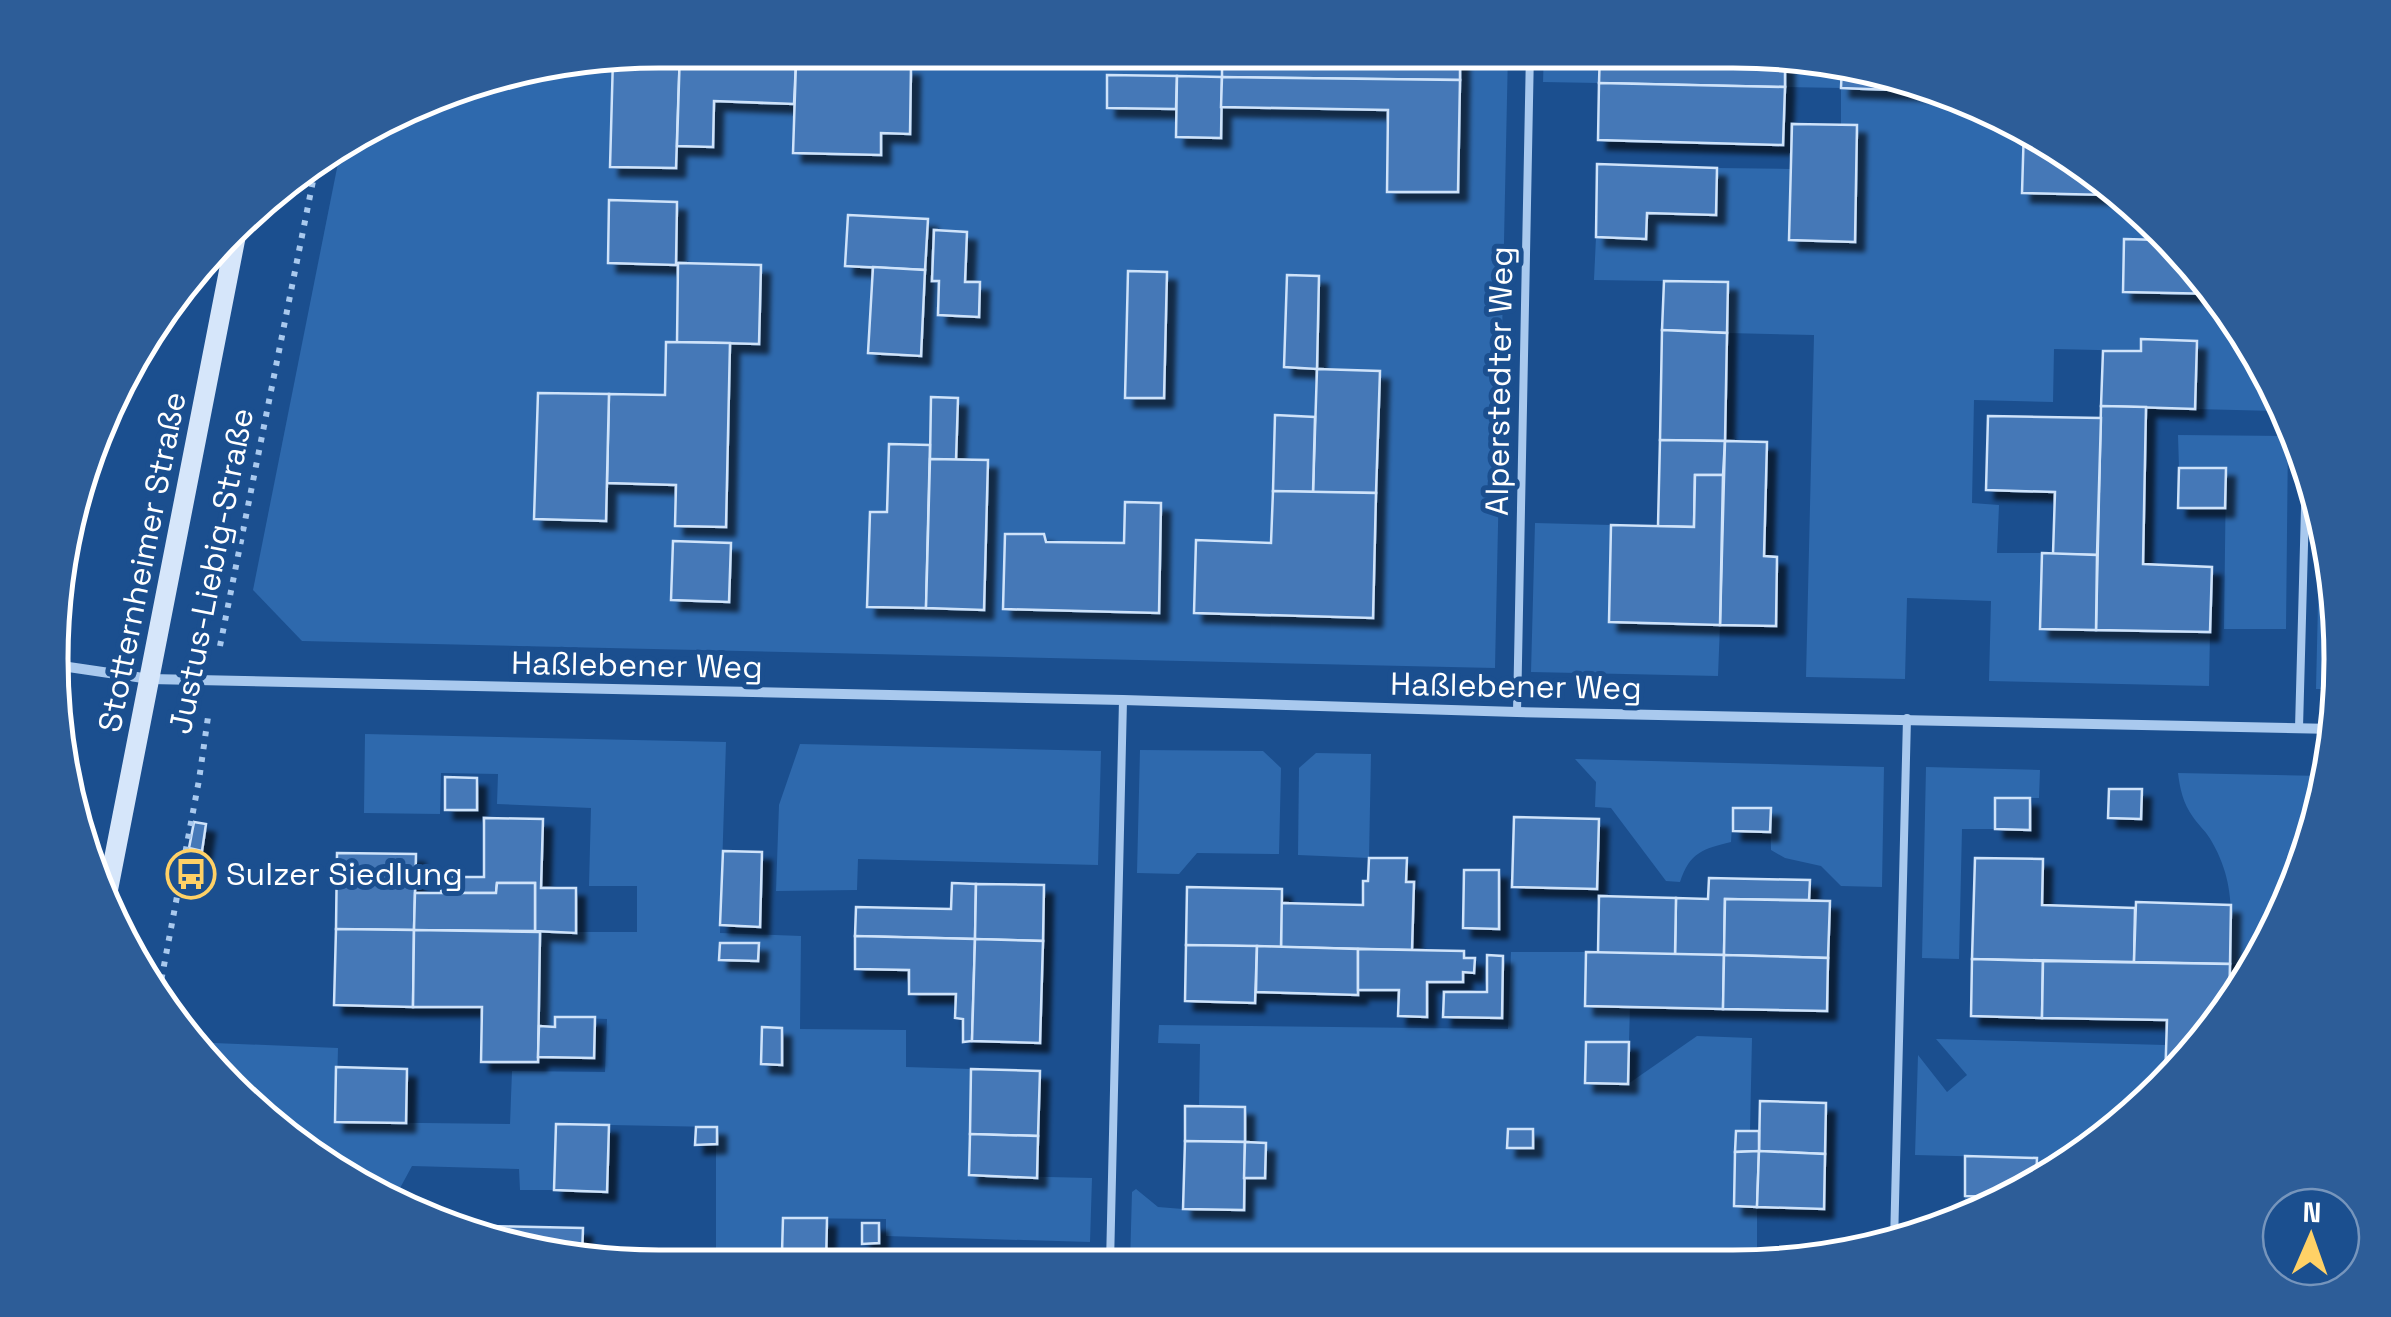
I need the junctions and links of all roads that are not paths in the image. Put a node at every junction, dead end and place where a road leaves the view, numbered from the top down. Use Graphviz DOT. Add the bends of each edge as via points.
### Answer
graph roads {
  1 [pos="1530,67"];
  2 [pos="233,249"];
  3 [pos="2305,514"];
  4 [pos="68,667"];
  5 [pos="150,679"];
  6 [pos="1123,700"];
  7 [pos="1518,712"];
  8 [pos="1907,718"];
  9 [pos="2299,728"];
  10 [pos="2319,729"];
  11 [pos="110,880"];
  12 [pos="1894,1226"];
  13 [pos="1110,1250"];
  1 -- 7 [label="lane, Alperstedter Weg"];
  2 -- 5 [label="main road, Stotternheimer Straße"];
  3 -- 9 [label="lane"];
  4 -- 5 [label="street, Haßlebener Weg"];
  5 -- 6 [label="street, Haßlebener Weg"];
  5 -- 11 [label="main road, Stotternheimer Straße"];
  6 -- 7 [label="street, Haßlebener Weg"];
  6 -- 13 [label="lane"];
  7 -- 8 [label="street, Haßlebener Weg"];
  8 -- 9 [label="street, Haßlebener Weg"];
  8 -- 12 [label="lane"];
  9 -- 10 [label="street, Haßlebener Weg"];
}
